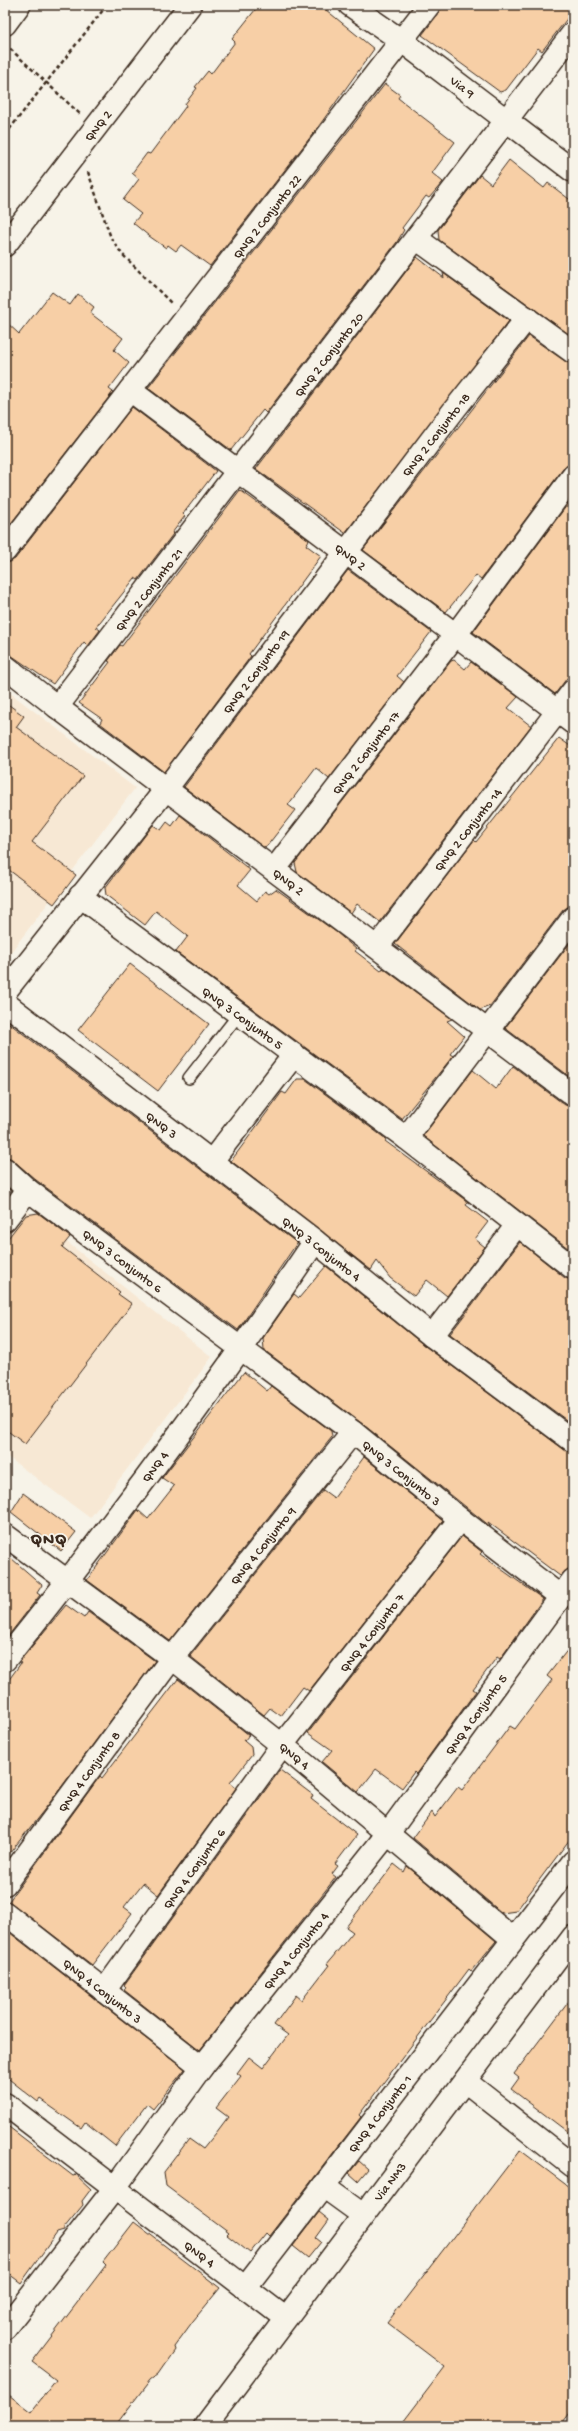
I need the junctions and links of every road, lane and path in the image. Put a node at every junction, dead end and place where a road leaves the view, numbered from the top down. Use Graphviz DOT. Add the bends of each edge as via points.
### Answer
graph roads {
  1 [pos="19,5"];
  2 [pos="107,5"];
  3 [pos="190,5"];
  4 [pos="350,5"];
  5 [pos="429,5"];
  6 [pos="5,24"];
  7 [pos="573,33"];
  8 [pos="402,41"];
  9 [pos="5,44"];
  10 [pos="46,82"];
  11 [pos="506,118"];
  12 [pos="95,127"];
  13 [pos="5,135"];
  14 [pos="80,147"];
  15 [pos="573,170"];
  16 [pos="417,239"];
  17 [pos="5,245"];
  18 [pos="186,318"];
  19 [pos="527,318"];
  20 [pos="573,352"];
  21 [pos="130,390"];
  22 [pos="239,470"];
  23 [pos="573,476"];
  24 [pos="5,551"];
  25 [pos="345,552"];
  26 [pos="456,634"];
  27 [pos="5,666"];
  28 [pos="573,691"];
  29 [pos="56,707"];
  30 [pos="565,717"];
  31 [pos="166,790"];
  32 [pos="274,870"];
  33 [pos="80,896"];
  34 [pos="573,918"];
  35 [pos="377,947"];
  36 [pos="5,992"];
  37 [pos="5,1003"];
  38 [pos="239,1014"];
  39 [pos="488,1030"];
  40 [pos="294,1055"];
  41 [pos="189,1078"];
  42 [pos="573,1095"];
  43 [pos="406,1138"];
  44 [pos="211,1162"];
  45 [pos="5,1169"];
  46 [pos="28,1190"];
  47 [pos="5,1220"];
  48 [pos="517,1225"];
  49 [pos="315,1241"];
  50 [pos="573,1268"];
  51 [pos="432,1336"];
  52 [pos="242,1350"];
  53 [pos="353,1432"];
  54 [pos="573,1441"];
  55 [pos="460,1519"];
  56 [pos="5,1535"];
  57 [pos="68,1582"];
  58 [pos="567,1588"];
  59 [pos="172,1658"];
  60 [pos="5,1660"];
  61 [pos="282,1745"];
  62 [pos="389,1832"];
  63 [pos="573,1862"];
  64 [pos="5,1884"];
  65 [pos="5,1913"];
  66 [pos="573,1937"];
  67 [pos="513,1939"];
  68 [pos="104,1991"];
  69 [pos="202,2067"];
  70 [pos="465,2081"];
  71 [pos="5,2104"];
  72 [pos="573,2166"];
  73 [pos="323,2186"];
  74 [pos="114,2188"];
  75 [pos="363,2215"];
  76 [pos="245,2288"];
  77 [pos="285,2318"];
  78 [pos="5,2328"];
  79 [pos="205,2426"];
  1 -- 6 [label="street"];
  2 -- 10 [label="path"];
  3 -- 12 [label="street, QNQ 2"];
  4 -- 8 [label="street, Via 9"];
  5 -- 8 [label="street, QNQ 2 Conjunto 22"];
  7 -- 11 [label="street"];
  8 -- 11 [label="street, Via 9"];
  8 -- 18 [label="street, QNQ 2 Conjunto 22"];
  9 -- 10 [label="path"];
  10 -- 12 [label="path"];
  10 -- 13 [label="path"];
  11 -- 15 [label="street, Via 9"];
  11 -- 16 [label="street"];
  12 -- 14 [label="street, QNQ 2"];
  14 -- 17 [label="street, QNQ 2"];
  14 -- 18 [label="path" via="93,190 112,238 136,270"];
  16 -- 19 [label="street"];
  16 -- 22 [label="street, QNQ 2 Conjunto 20"];
  18 -- 21 [label="street, QNQ 2 Conjunto 22"];
  19 -- 20 [label="street"];
  19 -- 25 [label="street, QNQ 2 Conjunto 18"];
  21 -- 22 [label="street, QNQ 2"];
  21 -- 24 [label="street, QNQ 2 Conjunto 22"];
  22 -- 25 [label="street, QNQ 2"];
  22 -- 29 [label="street, QNQ 2 Conjunto 21"];
  23 -- 26 [label="street, QNQ 2 Conjunto 17"];
  25 -- 26 [label="street, QNQ 2"];
  25 -- 31 [label="street, QNQ 2 Conjunto 19"];
  26 -- 30 [label="street, QNQ 2"];
  26 -- 32 [label="street, QNQ 2 Conjunto 17"];
  27 -- 29 [label="street, QNQ 2"];
  28 -- 30 [label="street, QNQ 2 Conjunto 14"];
  29 -- 31 [label="street, QNQ 2"];
  30 -- 35 [label="street, QNQ 2 Conjunto 14"];
  31 -- 32 [label="street, QNQ 2"];
  31 -- 33 [label="street"];
  32 -- 35 [label="street, QNQ 2"];
  33 -- 36 [label="street"];
  33 -- 38 [label="street, QNQ 3 Conjunto 5"];
  34 -- 39 [label="street"];
  35 -- 39 [label="street, QNQ 2"];
  37 -- 44 [label="street, QNQ 3"];
  38 -- 40 [label="street, QNQ 3 Conjunto 5"];
  38 -- 41 [label="lane"];
  39 -- 42 [label="street, QNQ 2"];
  39 -- 43 [label="street"];
  40 -- 43 [label="street, QNQ 3 Conjunto 5"];
  40 -- 44 [label="street"];
  43 -- 48 [label="street, QNQ 3 Conjunto 5"];
  44 -- 49 [label="street, QNQ 3 Conjunto 4"];
  45 -- 46 [label="street, QNQ 3 Conjunto 6"];
  46 -- 47 [label="street"];
  46 -- 52 [label="street, QNQ 3 Conjunto 6"];
  48 -- 50 [label="street, QNQ 3 Conjunto 5"];
  48 -- 51 [label="street"];
  49 -- 51 [label="street, QNQ 3 Conjunto 4"];
  49 -- 52 [label="street"];
  51 -- 54 [label="street, QNQ 3 Conjunto 4"];
  52 -- 53 [label="street, QNQ 3 Conjunto 3"];
  52 -- 57 [label="street, QNQ 4"];
  53 -- 55 [label="street, QNQ 3 Conjunto 3"];
  53 -- 59 [label="street, QNQ 4 Conjunto 9"];
  55 -- 58 [label="street, QNQ 3 Conjunto 3"];
  55 -- 61 [label="street, QNQ 4 Conjunto 7"];
  56 -- 57 [label="street, QNQ 4"];
  57 -- 59 [label="street, QNQ 4"];
  57 -- 60 [label="street"];
  58 -- 62 [label="street, QNQ 4 Conjunto 5"];
  59 -- 61 [label="street, QNQ 4"];
  59 -- 64 [label="street, QNQ 4 Conjunto 8"];
  61 -- 62 [label="street, QNQ 4"];
  61 -- 68 [label="street, QNQ 4 Conjunto 6"];
  62 -- 67 [label="street, QNQ 4"];
  62 -- 69 [label="street, QNQ 4 Conjunto 4"];
  63 -- 67 [label="street, QNQ 4 Conjunto 1"];
  65 -- 68 [label="street, QNQ 4 Conjunto 3"];
  66 -- 70 [label="street, Via NM3"];
  67 -- 73 [label="street, QNQ 4 Conjunto 1"];
  68 -- 69 [label="street, QNQ 4 Conjunto 3"];
  69 -- 74 [label="street"];
  70 -- 72 [label="street"];
  70 -- 75 [label="street, Via NM3"];
  71 -- 74 [label="street, QNQ 4"];
  73 -- 75 [label="street"];
  73 -- 76 [label="street, QNQ 4 Conjunto 1"];
  74 -- 76 [label="street, QNQ 4"];
  74 -- 78 [label="street"];
  75 -- 77 [label="street, Via NM3"];
  76 -- 77 [label="street, QNQ 4"];
  77 -- 79 [label="street, Via NM3"];
}
